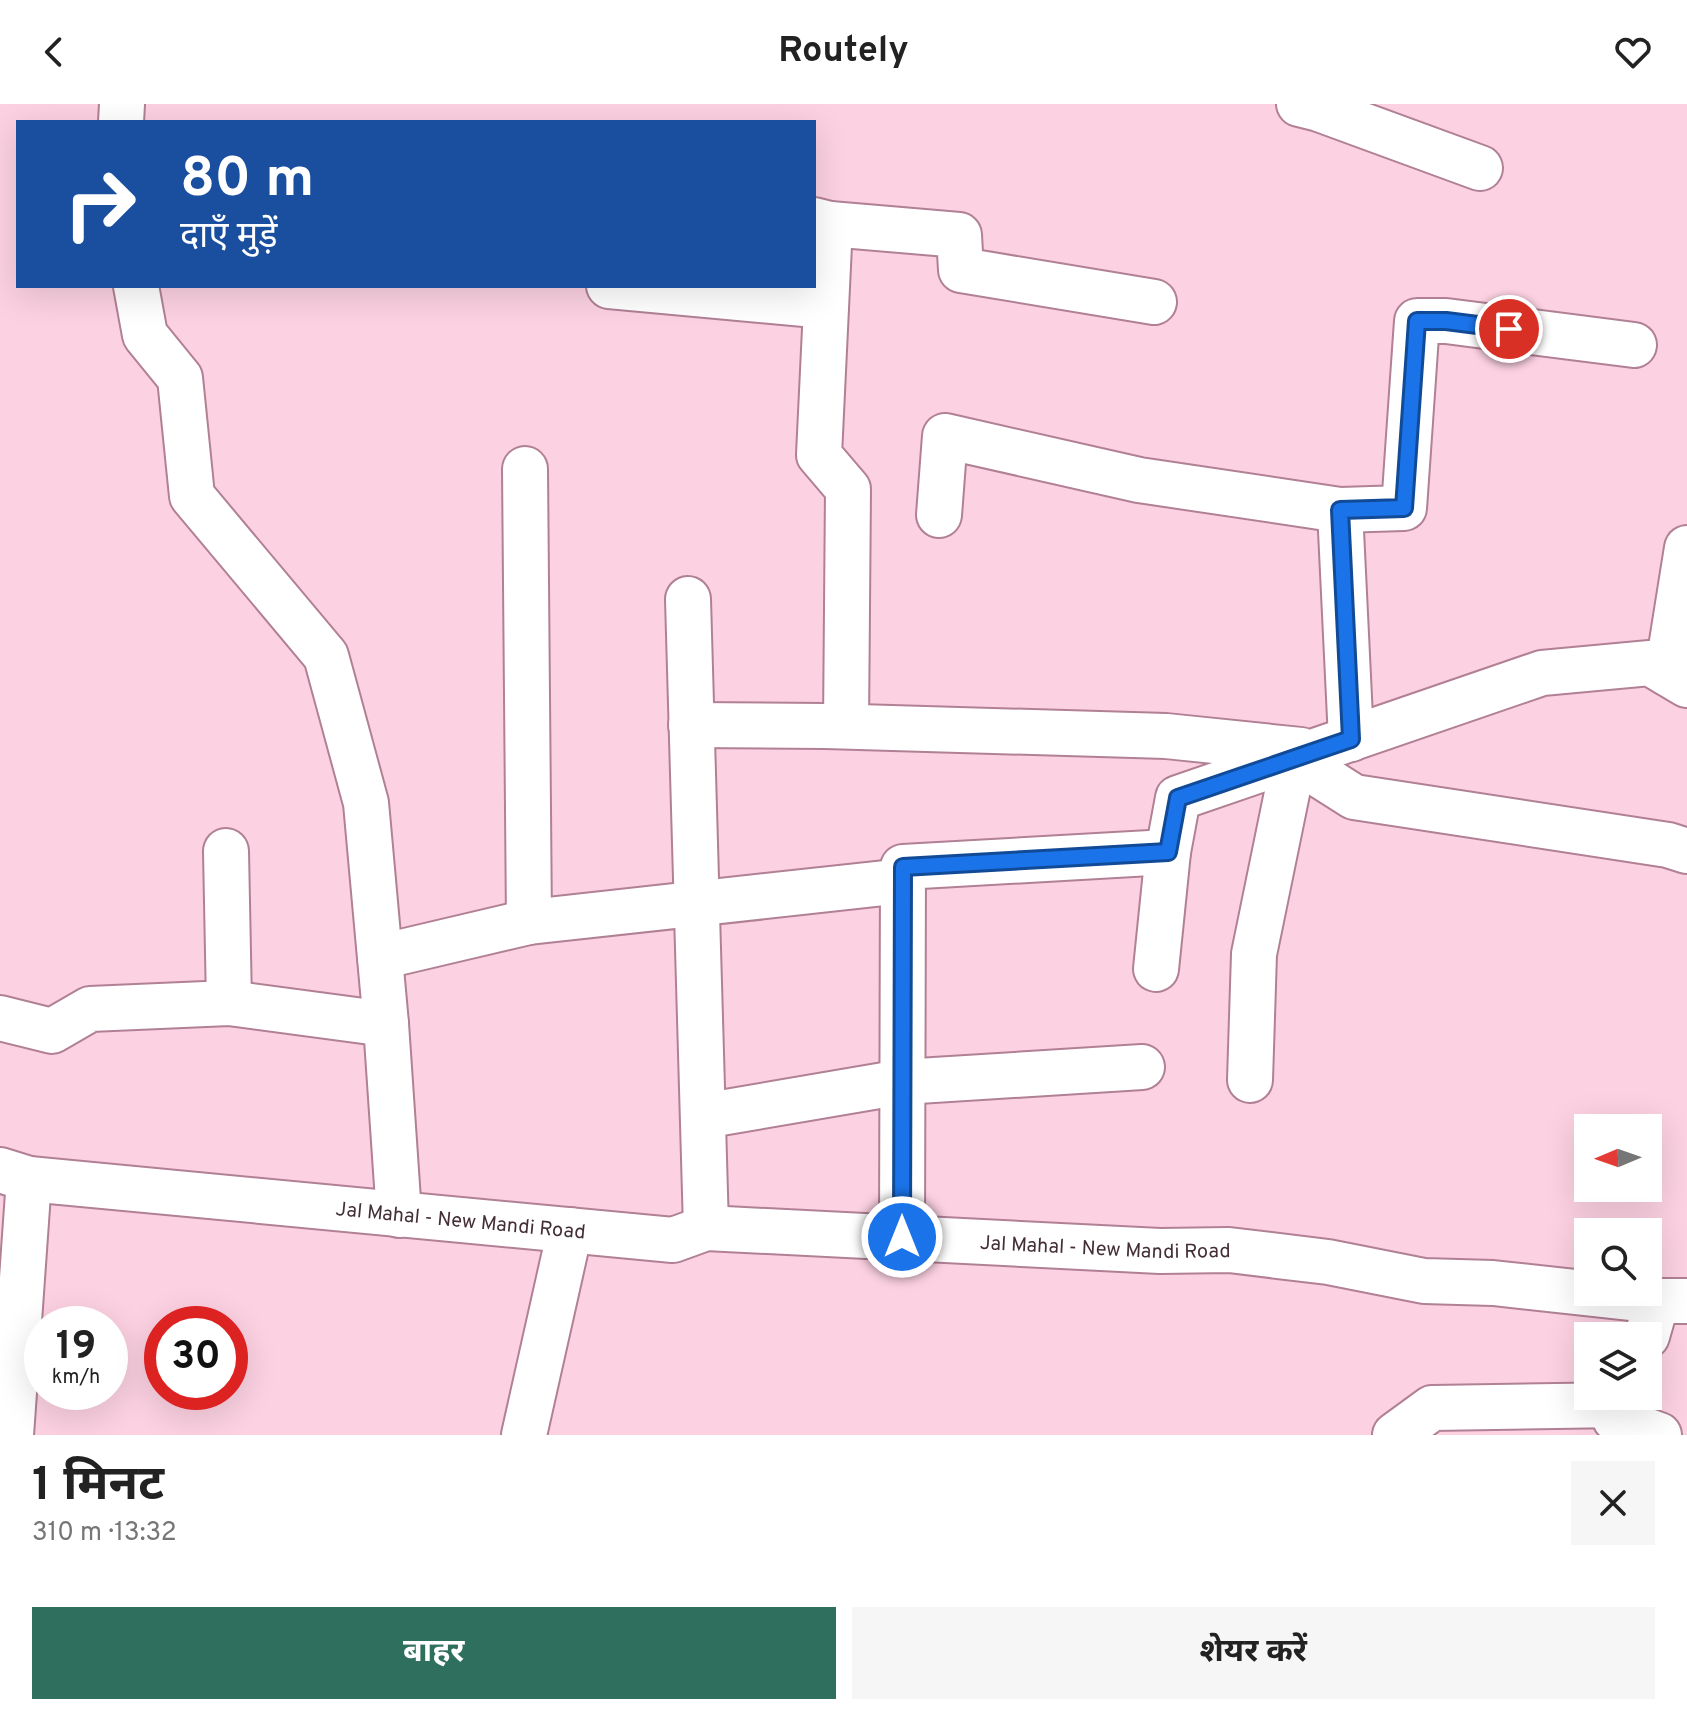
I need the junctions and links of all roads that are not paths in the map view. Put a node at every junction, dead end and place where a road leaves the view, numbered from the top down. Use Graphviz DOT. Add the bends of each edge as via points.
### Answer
graph roads {
  1 [pos="1299,104"];
  2 [pos="1480,168"];
  3 [pos="822,222"];
  4 [pos="136,288"];
  5 [pos="631,288"];
  6 [pos="1154,302"];
  7 [pos="826,306"];
  8 [pos="1634,345"];
  9 [pos="525,469"];
  10 [pos="1340,510"];
  11 [pos="939,515"];
  12 [pos="1687,548"];
  13 [pos="688,599"];
  14 [pos="1677,679"];
  15 [pos="691,725"];
  16 [pos="846,726"];
  17 [pos="1320,750"];
  18 [pos="226,851"];
  19 [pos="1687,851"];
  20 [pos="1168,852"];
  21 [pos="903,881"];
  22 [pos="697,903"];
  23 [pos="529,922"];
  24 [pos="380,957"];
  25 [pos="1156,969"];
  26 [pos="229,1003"];
  27 [pos="0,1018"];
  28 [pos="386,1024"];
  29 [pos="1142,1067"];
  30 [pos="1250,1080"];
  31 [pos="902,1082"];
  32 [pos="703,1116"];
  33 [pos="14,1174"];
  34 [pos="399,1215"];
  35 [pos="706,1228"];
  36 [pos="570,1230"];
  37 [pos="902,1237"];
  38 [pos="1664,1312"];
  39 [pos="1574,1403"];
  40 [pos="1619,1410"];
  41 [pos="11,1435"];
  42 [pos="524,1435"];
  43 [pos="1395,1435"];
  44 [pos="1659,1435"];
  1 -- 2 [label="street"];
  3 -- 6 [label="street" via="959,235 961,270"];
  3 -- 7 [label="street"];
  4 -- 24 [label="street" via="145,335 180,378 192,496 326,656 366,803"];
  5 -- 7 [label="street"];
  7 -- 16 [label="street" via="819,455 848,489"];
  8 -- 10 [label="street" via="1417,321 1404,508"];
  9 -- 23 [label="street"];
  10 -- 11 [label="street" via="1139,480 945,436"];
  10 -- 17 [label="street"];
  12 -- 14 [label="street"];
  13 -- 15 [label="street"];
  14 -- 17 [label="street" via="1650,663 1542,673"];
  15 -- 16 [label="street"];
  15 -- 22 [label="street"];
  16 -- 17 [label="street" via="1166,736"];
  17 -- 19 [label="street" via="1354,797"];
  17 -- 20 [label="street" via="1178,798"];
  17 -- 30 [label="street" via="1254,954"];
  18 -- 26 [label="street"];
  20 -- 21 [label="street" via="903,867"];
  20 -- 25 [label="street"];
  21 -- 22 [label="street"];
  21 -- 31 [label="street"];
  22 -- 23 [label="street"];
  22 -- 32 [label="street"];
  23 -- 24 [label="street"];
  24 -- 28 [label="street"];
  26 -- 27 [label="street" via="90,1009 52,1031"];
  26 -- 28 [label="street"];
  28 -- 34 [label="street"];
  29 -- 31 [label="street"];
  31 -- 32 [label="street"];
  31 -- 37 [label="street"];
  32 -- 35 [label="street"];
  33 -- 34 [label="street, Jal Mahal - New Mandi Road"];
  33 -- 41 [label="street"];
  34 -- 36 [label="street, Jal Mahal - New Mandi Road"];
  35 -- 36 [label="street, Jal Mahal - New Mandi Road" via="673,1240"];
  35 -- 37 [label="street, Jal Mahal - New Mandi Road"];
  36 -- 42 [label="street"];
  37 -- 38 [label="street, Jal Mahal - New Mandi Road" via="1229,1250 1424,1281 1493,1283"];
  39 -- 43 [label="street" via="1432,1408"];
  40 -- 44 [label="street" via="1615,1419"];
}
